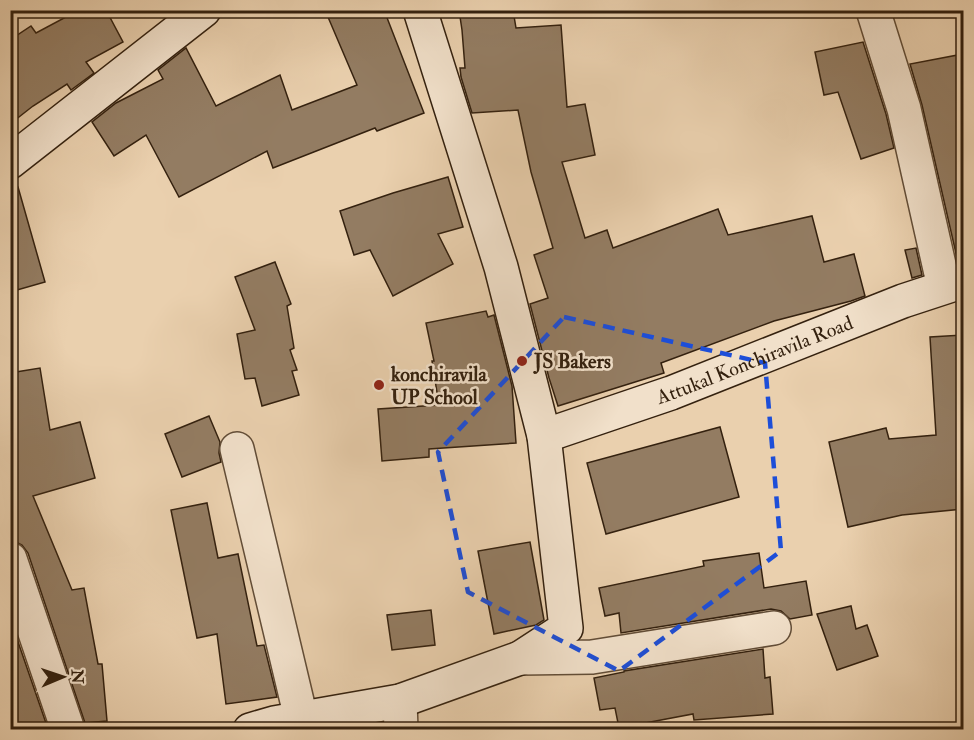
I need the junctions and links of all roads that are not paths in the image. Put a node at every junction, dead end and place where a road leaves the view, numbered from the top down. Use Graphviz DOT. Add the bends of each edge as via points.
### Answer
graph roads {
  1 [pos="204,10"];
  2 [pos="420,10"];
  3 [pos="873,10"];
  4 [pos="10,162"];
  5 [pos="954,284"];
  6 [pos="544,436"];
  7 [pos="237,449"];
  8 [pos="10,559"];
  9 [pos="774,628"];
  10 [pos="520,658"];
  11 [pos="401,715"];
  12 [pos="301,718"];
  13 [pos="68,729"];
  14 [pos="250,729"];
  1 -- 4 [label="street"];
  2 -- 6 [label="street" via="501,267"];
  3 -- 5 [label="street"];
  5 -- 6 [label="street, Attukal Konchiravila Road" via="671,393"];
  6 -- 10 [label="street" via="566,628"];
  7 -- 12 [label="street"];
  8 -- 13 [label="street"];
  9 -- 10 [label="street" via="592,657"];
  10 -- 11 [label="street"];
  11 -- 12 [label="street"];
  12 -- 14 [label="street"];
}
